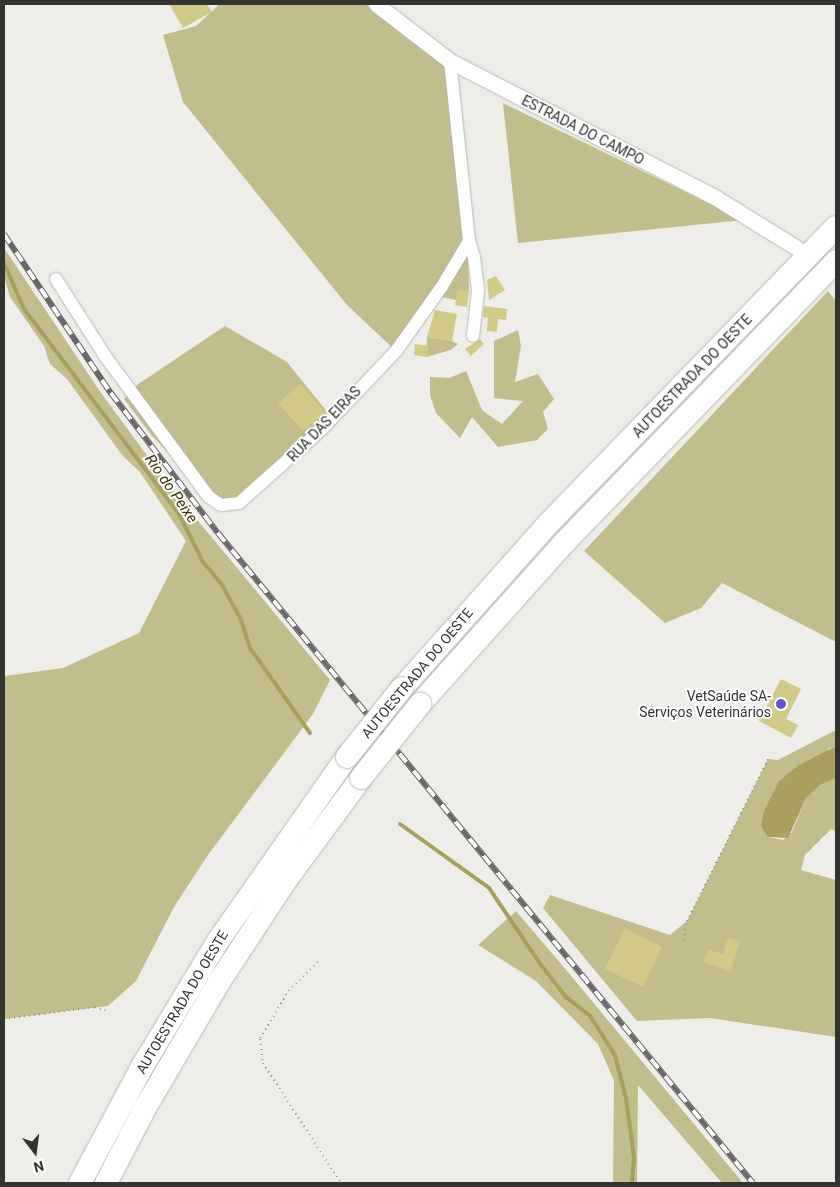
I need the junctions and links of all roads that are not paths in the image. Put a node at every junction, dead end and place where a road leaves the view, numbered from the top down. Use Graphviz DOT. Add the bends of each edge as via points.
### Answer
graph roads {
  1 [pos="376,4"];
  2 [pos="450,61"];
  3 [pos="836,227"];
  4 [pos="469,241"];
  5 [pos="796,248"];
  6 [pos="836,261"];
  7 [pos="56,278"];
  8 [pos="473,336"];
  9 [pos="80,1183"];
  10 [pos="106,1183"];
  1 -- 2 [label="street, ESTRADA DO CAMPO"];
  2 -- 4 [label="street"];
  2 -- 5 [label="street, ESTRADA DO CAMPO" via="713,196"];
  3 -- 9 [label="highway, AUTOESTRADA DO OESTE, bridge" via="549,523 402,688 347,757 218,941 138,1075"];
  4 -- 7 [label="street, RUA DAS EIRAS" via="441,288 396,351 281,468 239,503 221,505 209,497 174,453 105,356"];
  4 -- 8 [label="street" via="478,291"];
  6 -- 10 [label="highway, AUTOESTRADA DO OESTE, bridge" via="564,543 420,704 361,778 286,880 219,982"];
}
